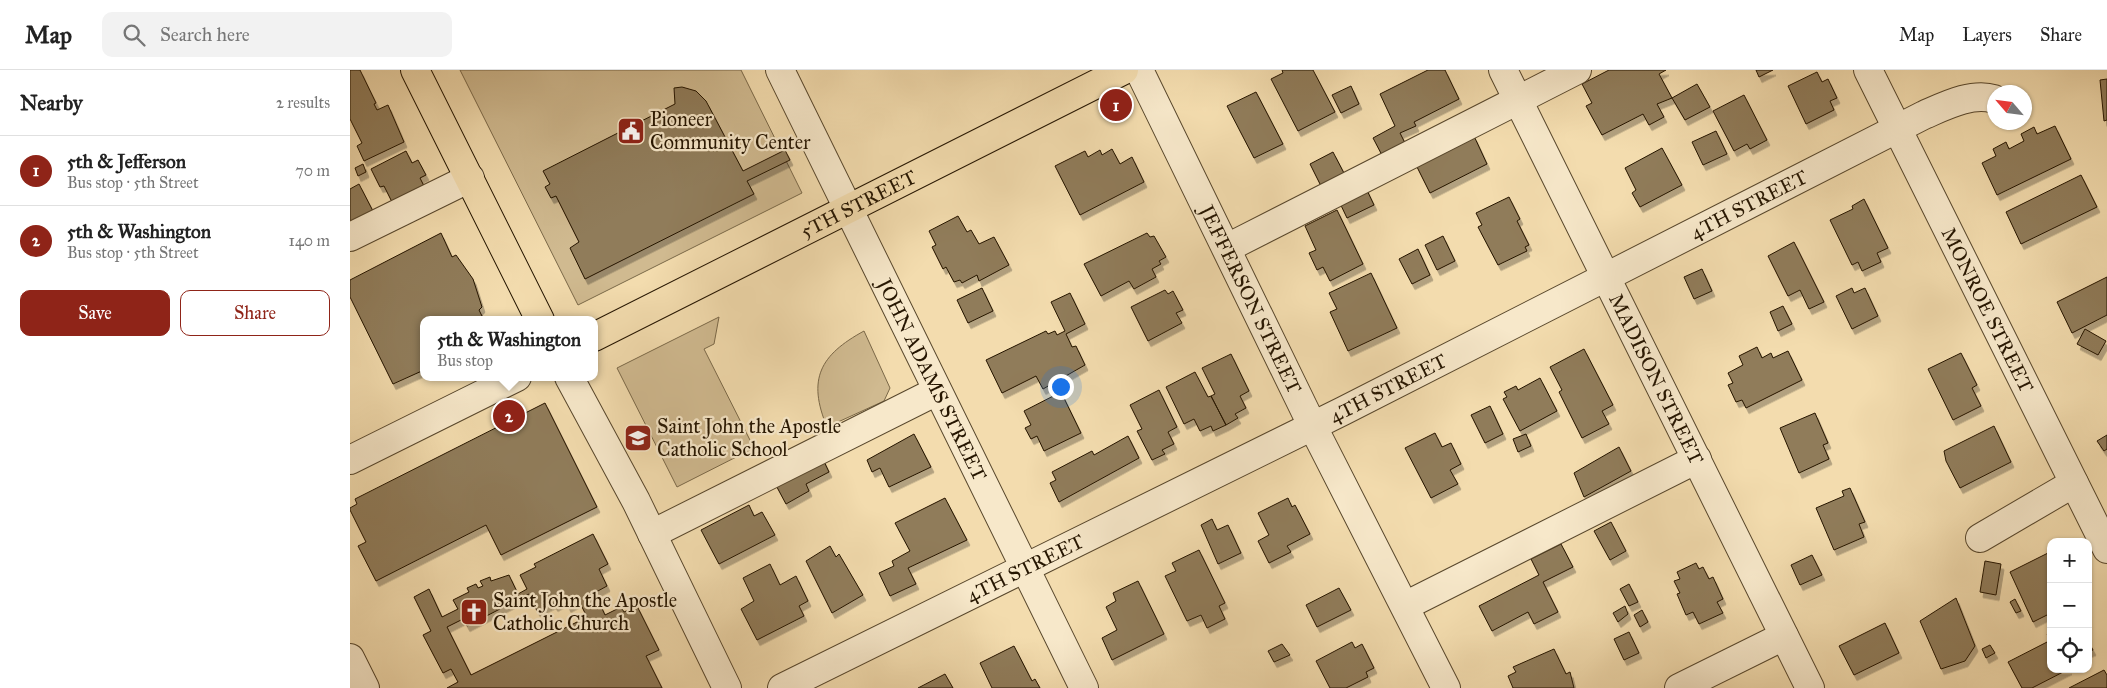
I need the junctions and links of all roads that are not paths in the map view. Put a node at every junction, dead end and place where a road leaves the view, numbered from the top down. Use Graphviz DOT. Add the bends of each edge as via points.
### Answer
graph roads {
  1 [pos="415,70"];
  2 [pos="780,70"];
  3 [pos="1124,70"];
  4 [pos="1139,70"];
  5 [pos="1503,70"];
  6 [pos="1577,70"];
  7 [pos="1868,70"];
  8 [pos="1987,97"];
  9 [pos="1518,100"];
  10 [pos="1898,130"];
  11 [pos="470,178"];
  12 [pos="848,208"];
  13 [pos="350,237"];
  14 [pos="1227,248"];
  15 [pos="1606,278"];
  16 [pos="538,316"];
  17 [pos="598,335"];
  18 [pos="509,381"];
  19 [pos="571,381"];
  20 [pos="937,390"];
  21 [pos="1312,425"];
  22 [pos="1696,459"];
  23 [pos="350,460"];
  24 [pos="2074,483"];
  25 [pos="652,534"];
  26 [pos="1980,538"];
  27 [pos="2107,549"];
  28 [pos="1024,568"];
  29 [pos="1405,606"];
  30 [pos="1784,636"];
  31 [pos="350,658"];
  32 [pos="365,688"];
  33 [pos="727,688"];
  34 [pos="782,688"];
  35 [pos="1084,688"];
  36 [pos="1446,688"];
  37 [pos="1679,688"];
  38 [pos="1810,688"];
  1 -- 11 [label="main road"];
  2 -- 12 [label="street, JOHN ADAMS STREET"];
  3 -- 12 [label="main road, 5TH STREET"];
  4 -- 14 [label="street, JEFFERSON STREET"];
  5 -- 9 [label="street, MADISON STREET"];
  6 -- 9 [label="street"];
  7 -- 10 [label="street, MONROE STREET"];
  8 -- 10 [label="street, 4TH STREET" via="1960,101 1924,115"];
  9 -- 14 [label="street"];
  9 -- 15 [label="street, MADISON STREET"];
  10 -- 15 [label="street, 4TH STREET"];
  10 -- 24 [label="street, MONROE STREET"];
  11 -- 13 [label="street"];
  11 -- 16 [label="main road"];
  12 -- 17 [label="main road, 5TH STREET"];
  12 -- 20 [label="street, JOHN ADAMS STREET"];
  14 -- 21 [label="street, JEFFERSON STREET"];
  15 -- 21 [label="street, 4TH STREET"];
  15 -- 22 [label="street, MADISON STREET"];
  18 -- 23 [label="street"];
  19 -- 25 [label="street"];
  20 -- 25 [label="street"];
  20 -- 28 [label="street, JOHN ADAMS STREET"];
  21 -- 28 [label="street, 4TH STREET"];
  21 -- 29 [label="street, JEFFERSON STREET"];
  22 -- 29 [label="street"];
  22 -- 30 [label="street, MADISON STREET"];
  24 -- 26 [label="street"];
  24 -- 27 [label="street, MONROE STREET"];
  25 -- 33 [label="street"];
  28 -- 34 [label="street, 4TH STREET"];
  28 -- 35 [label="street, JOHN ADAMS STREET"];
  29 -- 36 [label="street, JEFFERSON STREET"];
  30 -- 37 [label="street"];
  30 -- 38 [label="street, MADISON STREET"];
  31 -- 32 [label="street"];
}
